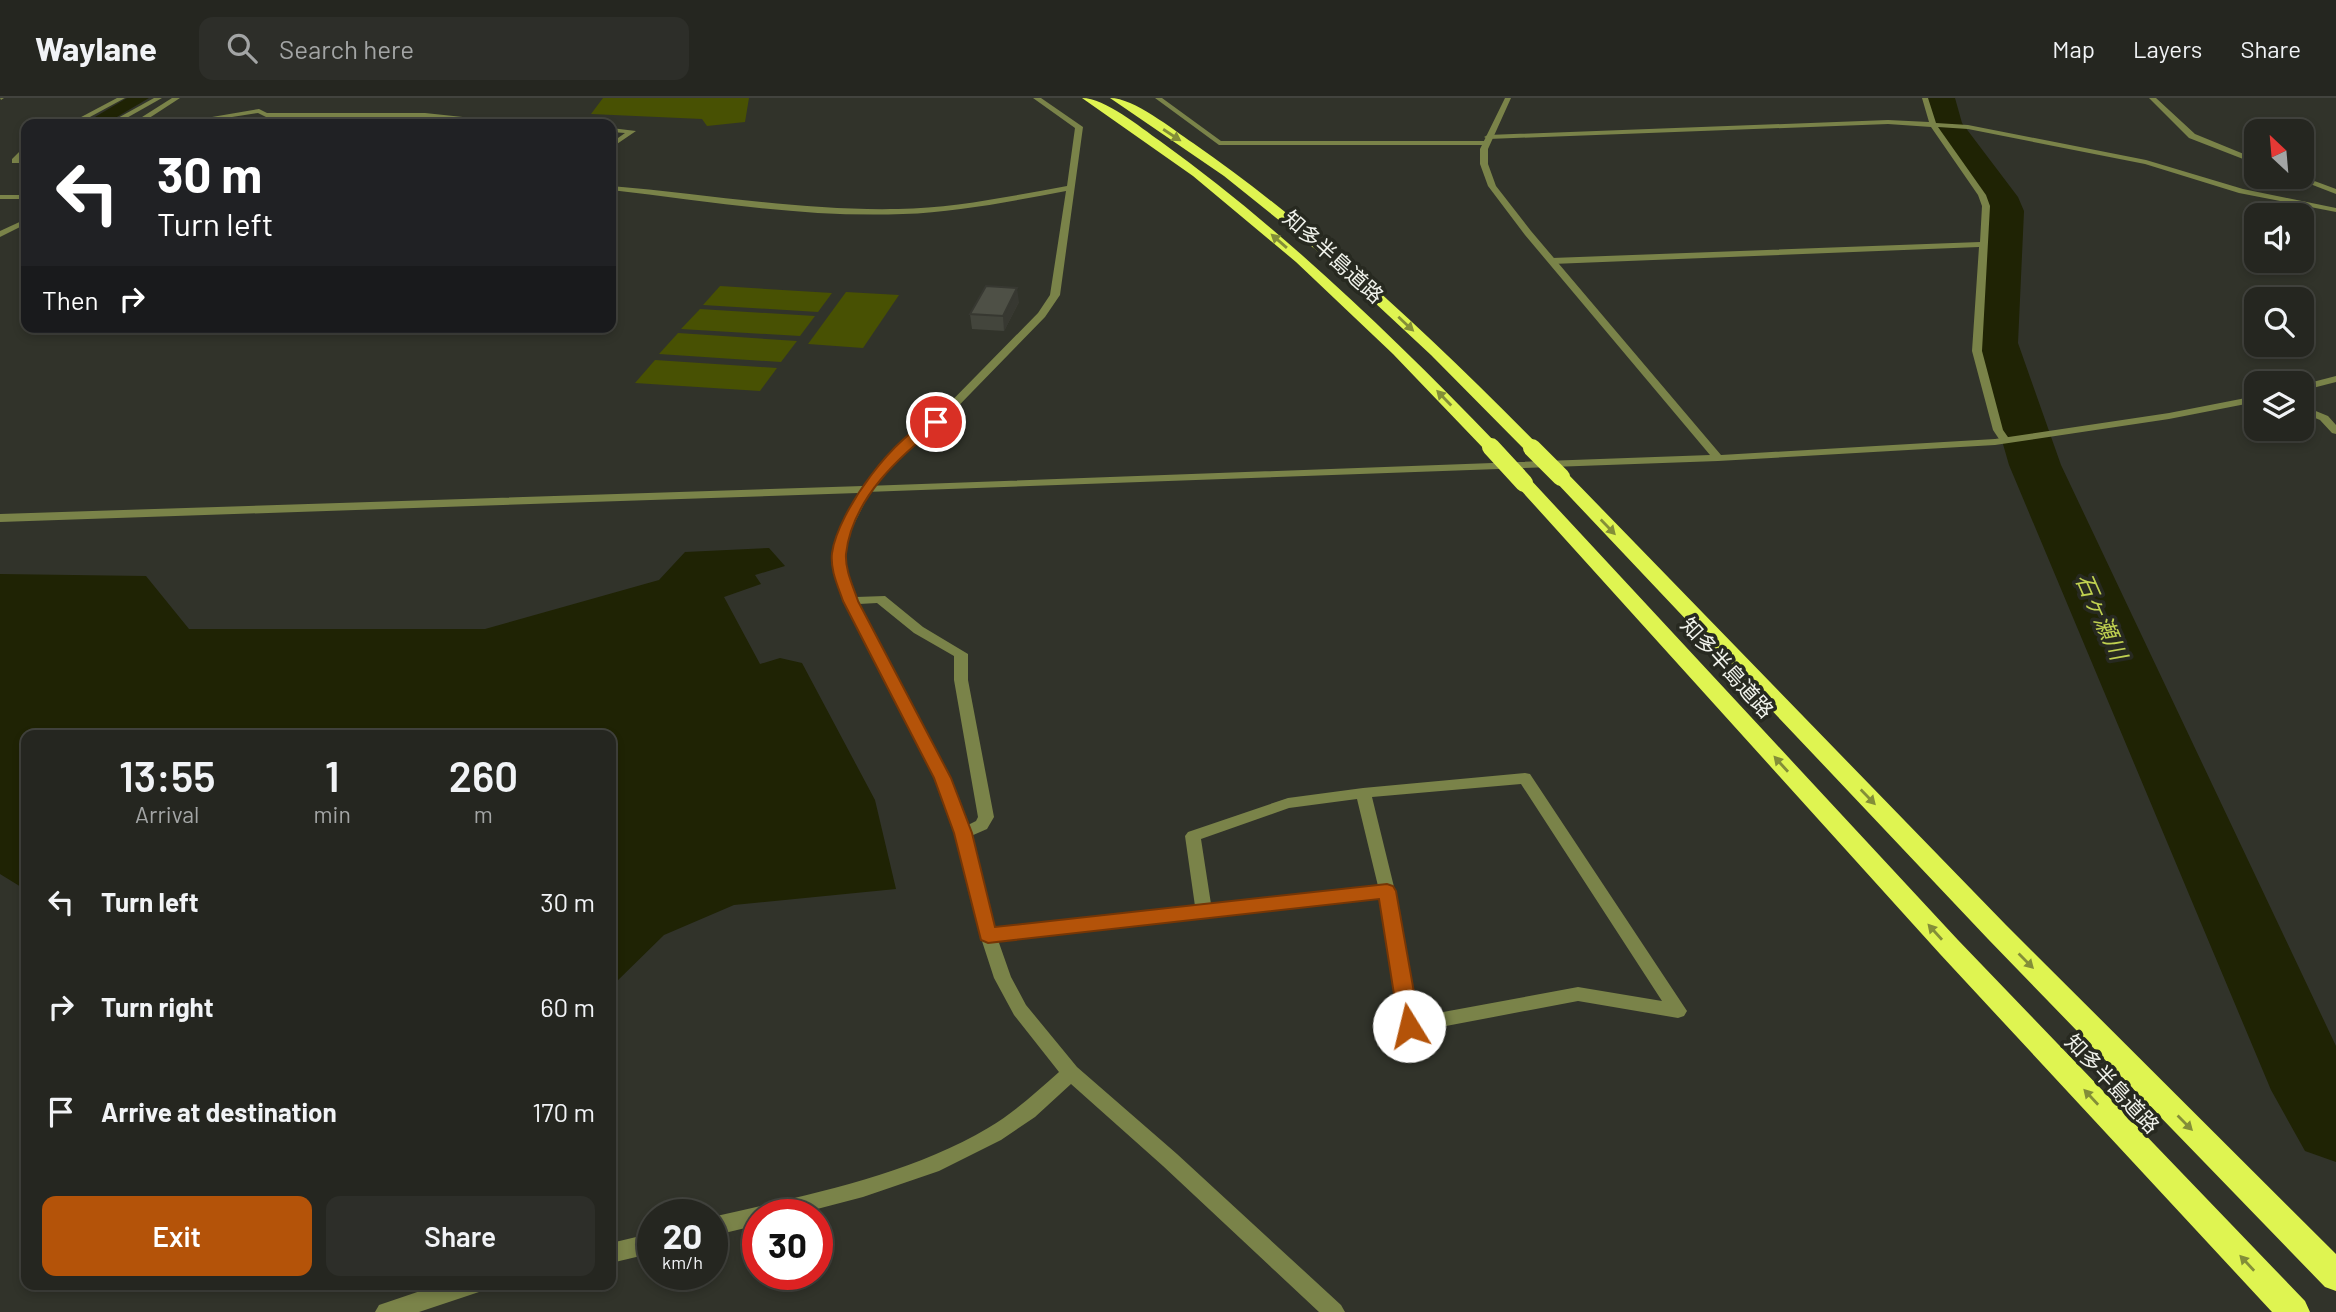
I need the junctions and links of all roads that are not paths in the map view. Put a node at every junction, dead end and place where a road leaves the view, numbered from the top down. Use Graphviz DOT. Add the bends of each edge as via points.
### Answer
graph roads {
  1 [pos="122,98"];
  2 [pos="159,98"];
  3 [pos="177,98"];
  4 [pos="1036,98"];
  5 [pos="1087,98"];
  6 [pos="1115,98"];
  7 [pos="1158,98"];
  8 [pos="1508,98"];
  9 [pos="1925,98"];
  10 [pos="2152,98"];
  11 [pos="266,115"];
  12 [pos="82,119"];
  13 [pos="120,119"];
  14 [pos="143,119"];
  15 [pos="207,119"];
  16 [pos="266,119"];
  17 [pos="449,119"];
  18 [pos="1933,125"];
  19 [pos="616,130"];
  20 [pos="1487,140"];
  21 [pos="616,142"];
  22 [pos="2244,157"];
  23 [pos="2314,184"];
  24 [pos="1068,188"];
  25 [pos="616,189"];
  26 [pos="2336,192"];
  27 [pos="0,197"];
  28 [pos="21,197"];
  29 [pos="2336,210"];
  30 [pos="21,224"];
  31 [pos="0,234"];
  32 [pos="1984,244"];
  33 [pos="1552,261"];
  34 [pos="2336,379"];
  35 [pos="2314,385"];
  36 [pos="2244,401"];
  37 [pos="2314,414"];
  38 [pos="2336,431"];
  39 [pos="2006,440"];
  40 [pos="1718,458"];
  41 [pos="866,489"];
  42 [pos="0,517"];
  43 [pos="851,601"];
  44 [pos="1363,793"];
  45 [pos="963,833"];
  46 [pos="1387,891"];
  47 [pos="1204,911"];
  48 [pos="988,935"];
  49 [pos="1071,1073"];
  50 [pos="820,1199"];
  51 [pos="637,1247"];
  52 [pos="616,1252"];
  53 [pos="2336,1276"];
  54 [pos="456,1290"];
  55 [pos="386,1312"];
  56 [pos="1334,1312"];
  57 [pos="2294,1312"];
  1 -- 12 [label="street"];
  2 -- 13 [label="street"];
  3 -- 14 [label="street"];
  4 -- 24 [label="street" via="1079,127"];
  57 -- 5 [label="highway, 知多半島道路, one-way, bridge" via="1949,947 1410,363 1317,273 1243,210"];
  6 -- 53 [label="highway, 知多半島道路, one-way, bridge" via="1269,205 1444,360"];
  7 -- 20 [label="street" via="1219,143"];
  8 -- 20 [label="street"];
  9 -- 18 [label="street"];
  10 -- 22 [label="street" via="2192,136"];
  11 -- 15 [label="street" via="259,111"];
  11 -- 16 [label="street"];
  11 -- 17 [label="street"];
  18 -- 20 [label="street" via="1888,122"];
  18 -- 29 [label="street" via="2146,162 2242,191"];
  18 -- 32 [label="street" via="1982,195 1986,206"];
  19 -- 21 [label="street" via="632,131"];
  20 -- 33 [label="street" via="1484,164 1492,186"];
  23 -- 26 [label="street"];
  24 -- 25 [label="street" via="950,207 879,212"];
  24 -- 41 [label="street" via="1055,295 930,429 902,448"];
  27 -- 28 [label="street"];
  30 -- 31 [label="street"];
  32 -- 33 [label="street"];
  32 -- 39 [label="street" via="1977,351 1998,430"];
  33 -- 40 [label="street"];
  34 -- 35 [label="street"];
  36 -- 39 [label="street"];
  37 -- 38 [label="street"];
  39 -- 40 [label="street"];
  40 -- 41 [label="street"];
  41 -- 42 [label="street"];
  41 -- 43 [label="street" via="845,530 839,554"];
  43 -- 45 [label="street" via="943,778"];
  43 -- 45 [label="street" via="880,598 902,620 961,654 961,680 986,817 982,825"];
  44 -- 46 [label="street"];
  44 -- 46 [label="street" via="1525,778 1678,1011 1578,994 1409,1026"];
  44 -- 47 [label="street" via="1288,803 1193,836"];
  45 -- 48 [label="street"];
  46 -- 47 [label="street"];
  47 -- 48 [label="street"];
  48 -- 49 [label="street" via="1020,1010"];
  49 -- 50 [label="street" via="1021,1117 942,1160"];
  49 -- 56 [label="street"];
  51 -- 52 [label="street"];
  54 -- 55 [label="street"];
}
